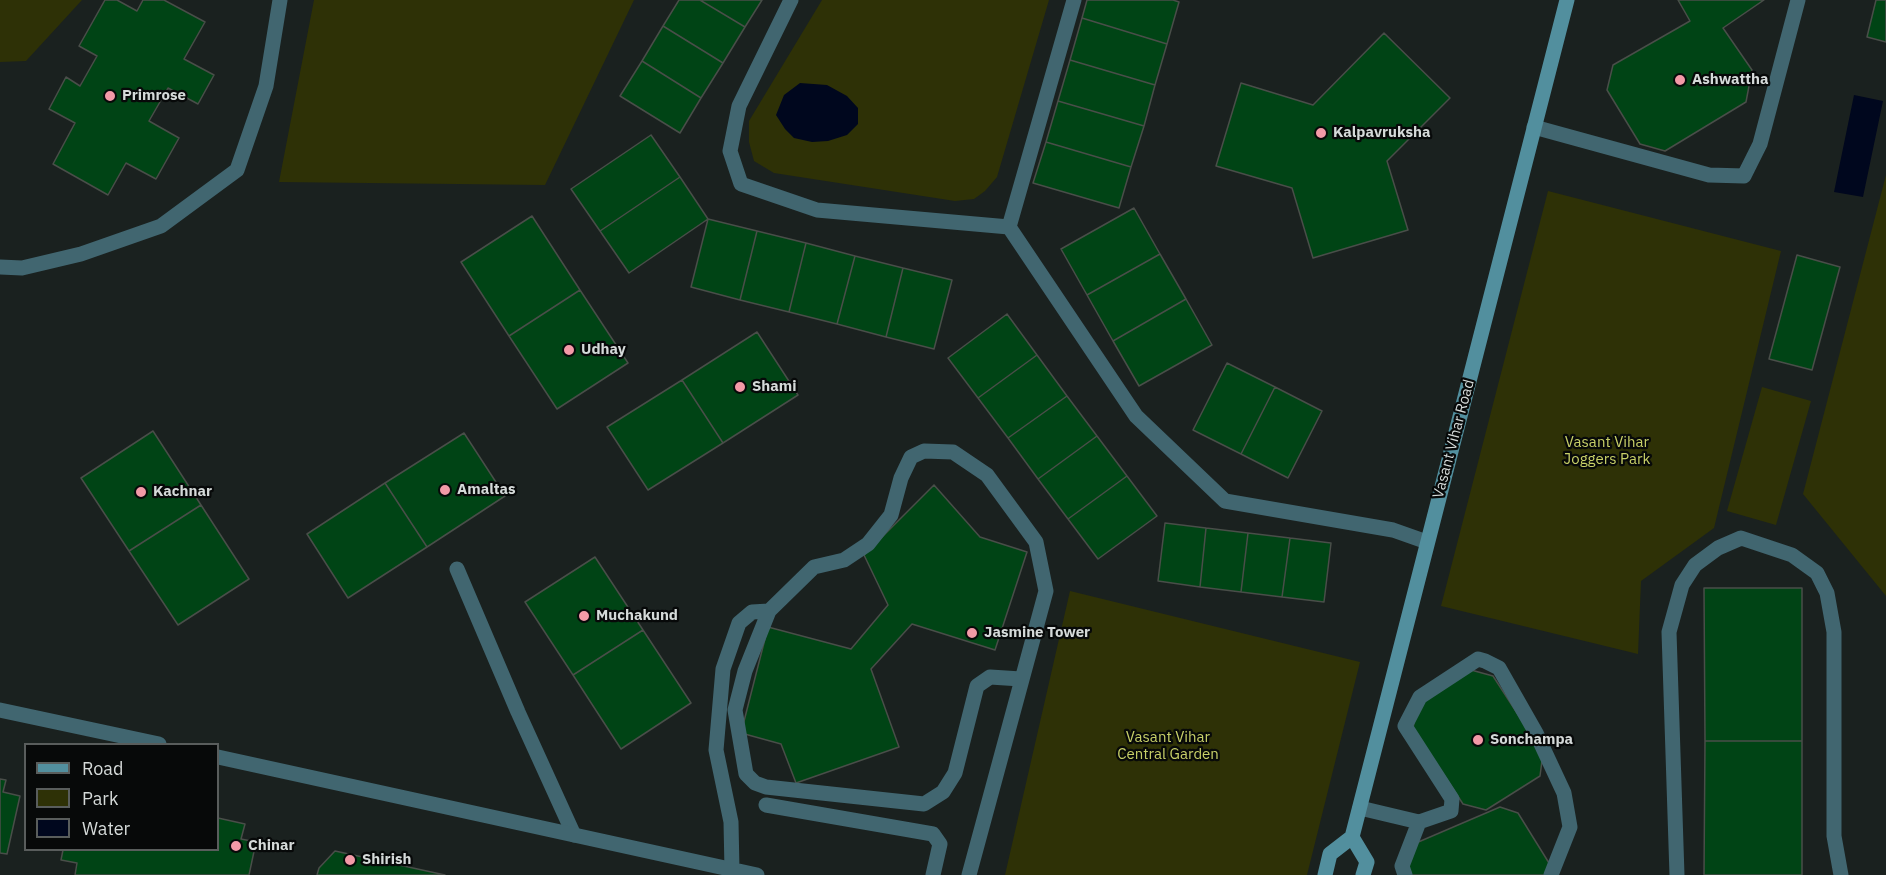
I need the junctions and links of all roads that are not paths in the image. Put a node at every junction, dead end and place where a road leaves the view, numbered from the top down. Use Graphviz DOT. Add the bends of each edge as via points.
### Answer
graph roads {
  1 [pos="280,0"];
  2 [pos="791,0"];
  3 [pos="1074,0"];
  4 [pos="1567,0"];
  5 [pos="1798,0"];
  6 [pos="1534,127"];
  7 [pos="1009,227"];
  8 [pos="0,267"];
  9 [pos="1427,542"];
  10 [pos="458,569"];
  11 [pos="769,611"];
  12 [pos="1022,679"];
  13 [pos="0,710"];
  14 [pos="154,743"];
  15 [pos="219,757"];
  16 [pos="766,805"];
  17 [pos="1360,807"];
  18 [pos="1419,822"];
  19 [pos="574,835"];
  20 [pos="1352,837"];
  21 [pos="732,870"];
  22 [pos="757,875"];
  23 [pos="933,875"];
  24 [pos="969,875"];
  25 [pos="1325,875"];
  26 [pos="1363,875"];
  27 [pos="1405,875"];
  28 [pos="1551,875"];
  29 [pos="1677,875"];
  30 [pos="1841,875"];
  1 -- 8 [label="street" via="266,86 237,170 161,226 81,254 22,268"];
  2 -- 7 [label="street" via="739,106 730,151 741,184 817,210"];
  3 -- 7 [label="street"];
  4 -- 6 [label="street, Vasant Vihar Road"];
  5 -- 6 [label="street" via="1760,144 1744,176 1709,175"];
  6 -- 9 [label="street, Vasant Vihar Road"];
  7 -- 9 [label="street" via="1136,416 1225,501 1393,530"];
  9 -- 17 [label="street, Vasant Vihar Road"];
  10 -- 19 [label="street"];
  11 -- 12 [label="street" via="814,567 844,560 868,544 891,515 911,457 924,451 953,452 987,475 1036,542 1046,591"];
  11 -- 12 [label="street" via="735,710 746,774 766,787 924,804 943,792 955,773 977,686 990,677"];
  11 -- 21 [label="street" via="752,612 739,623 723,669 716,750 731,822"];
  12 -- 24 [label="street"];
  13 -- 14 [label="street"];
  15 -- 19 [label="street"];
  16 -- 23 [label="street" via="933,834 940,844"];
  17 -- 18 [label="street"];
  17 -- 20 [label="street, Vasant Vihar Road"];
  18 -- 27 [label="street" via="1402,866"];
  18 -- 28 [label="street" via="1451,811 1452,799 1405,726 1420,697 1478,659 1485,661 1499,668 1536,733 1563,793 1570,827"];
  19 -- 21 [label="street"];
  20 -- 25 [label="street" via="1330,854"];
  20 -- 26 [label="street" via="1367,862"];
  21 -- 22 [label="street"];
  29 -- 30 [label="street" via="1669,632 1682,585 1695,565 1718,548 1741,538 1792,555 1817,573 1827,593 1834,632 1834,836"];
}
